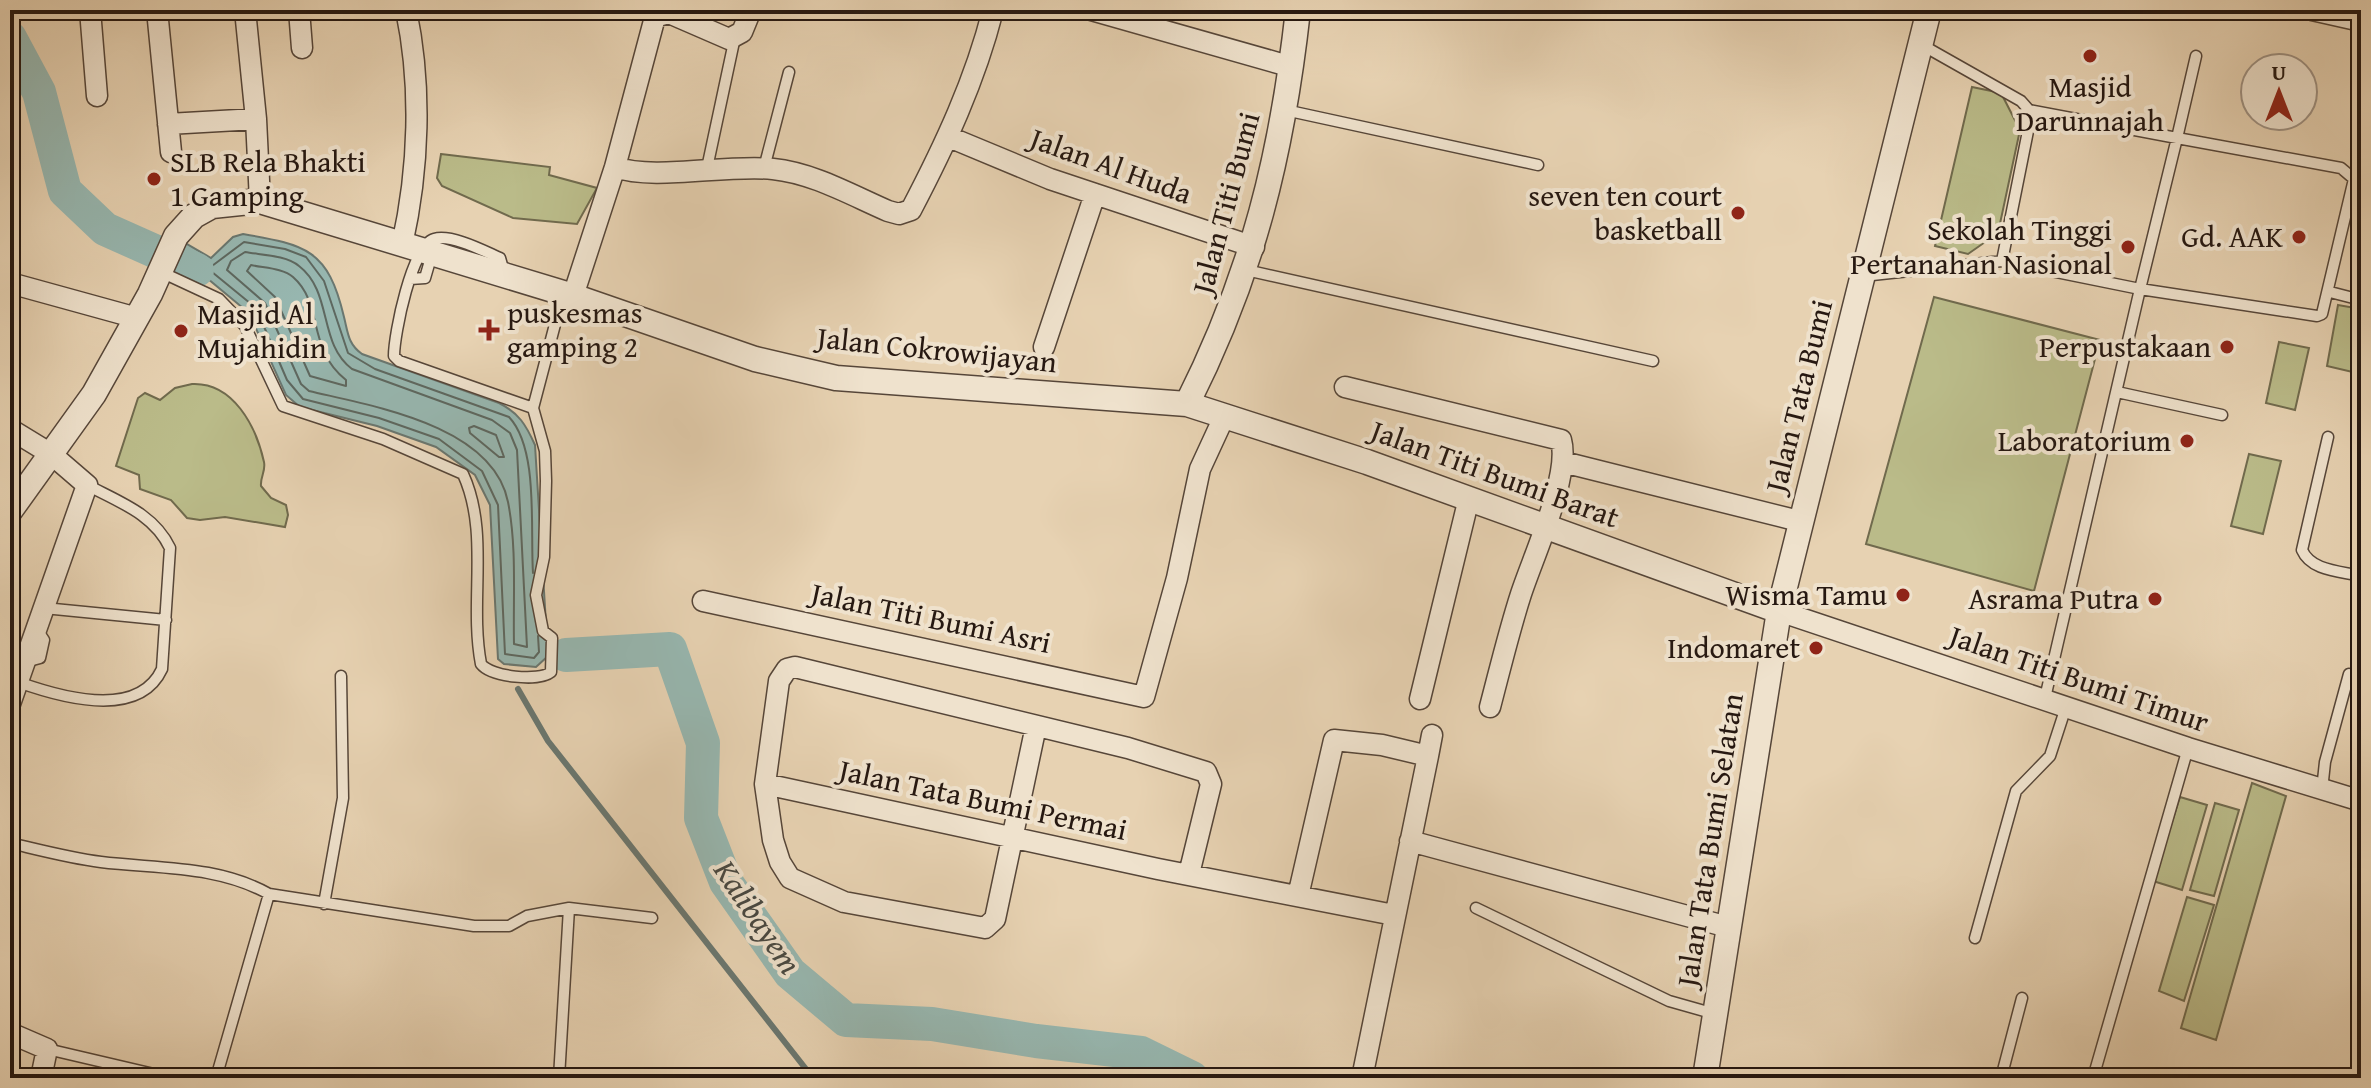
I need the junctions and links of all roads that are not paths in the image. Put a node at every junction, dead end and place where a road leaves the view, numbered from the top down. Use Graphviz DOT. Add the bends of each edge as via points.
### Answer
graph roads {
  1 [pos="90,10"];
  2 [pos="157,10"];
  3 [pos="245,10"];
  4 [pos="299,10"];
  5 [pos="406,10"];
  6 [pos="751,10"];
  7 [pos="993,10"];
  8 [pos="1091,10"];
  9 [pos="1298,10"];
  10 [pos="1929,10"];
  11 [pos="2312,10"];
  12 [pos="2361,21"];
  13 [pos="735,37"];
  14 [pos="1920,44"];
  15 [pos="302,48"];
  16 [pos="2196,56"];
  17 [pos="1292,67"];
  18 [pos="789,72"];
  19 [pos="97,96"];
  20 [pos="1285,110"];
  21 [pos="2029,110"];
  22 [pos="256,119"];
  23 [pos="168,124"];
  24 [pos="949,137"];
  25 [pos="2177,138"];
  26 [pos="171,152"];
  27 [pos="1538,165"];
  28 [pos="615,167"];
  29 [pos="707,168"];
  30 [pos="764,168"];
  31 [pos="2358,178"];
  32 [pos="1095,194"];
  33 [pos="260,201"];
  34 [pos="418,250"];
  35 [pos="1250,258"];
  36 [pos="2002,261"];
  37 [pos="162,267"];
  38 [pos="1862,276"];
  39 [pos="10,283"];
  40 [pos="2140,289"];
  41 [pos="2330,292"];
  42 [pos="568,295"];
  43 [pos="2361,300"];
  44 [pos="137,318"];
  45 [pos="1044,347"];
  46 [pos="1653,361"];
  47 [pos="1345,387"];
  48 [pos="2117,392"];
  49 [pos="1187,404"];
  50 [pos="533,408"];
  51 [pos="2222,415"];
  52 [pos="1224,417"];
  53 [pos="10,429"];
  54 [pos="2328,437"];
  55 [pos="51,454"];
  56 [pos="1563,462"];
  57 [pos="87,485"];
  58 [pos="1469,498"];
  59 [pos="10,511"];
  60 [pos="1799,521"];
  61 [pos="1546,526"];
  62 [pos="2361,576"];
  63 [pos="703,601"];
  64 [pos="44,608"];
  65 [pos="1779,611"];
  66 [pos="166,620"];
  67 [pos="21,672"];
  68 [pos="2349,674"];
  69 [pos="341,676"];
  70 [pos="2045,698"];
  71 [pos="1420,699"];
  72 [pos="10,704"];
  73 [pos="2067,705"];
  74 [pos="1490,707"];
  75 [pos="1036,726"];
  76 [pos="1432,735"];
  77 [pos="2188,748"];
  78 [pos="1428,756"];
  79 [pos="765,784"];
  80 [pos="2322,790"];
  81 [pos="2361,801"];
  82 [pos="1012,837"];
  83 [pos="1410,841"];
  84 [pos="10,843"];
  85 [pos="1189,874"];
  86 [pos="269,894"];
  87 [pos="1298,896"];
  88 [pos="324,904"];
  89 [pos="569,908"];
  90 [pos="1476,908"];
  91 [pos="1394,915"];
  92 [pos="652,918"];
  93 [pos="1728,927"];
  94 [pos="1975,938"];
  95 [pos="2022,998"];
  96 [pos="1715,1014"];
  97 [pos="10,1033"];
  98 [pos="47,1049"];
  99 [pos="1954,1075"];
  100 [pos="41,1078"];
  101 [pos="171,1078"];
  102 [pos="216,1078"];
  103 [pos="559,1078"];
  104 [pos="1362,1078"];
  105 [pos="1705,1078"];
  106 [pos="1970,1078"];
  107 [pos="2001,1078"];
  108 [pos="2093,1078"];
  1 -- 19 [label="street"];
  2 -- 23 [label="street"];
  3 -- 22 [label="street"];
  4 -- 15 [label="street"];
  5 -- 34 [label="street" via="413,54"];
  6 -- 13 [label="street"];
  7 -- 24 [label="street"];
  8 -- 17 [label="street"];
  9 -- 17 [label="street, Jalan Titi Bumi"];
  10 -- 14 [label="street, Jalan Tata Bumi"];
  11 -- 12 [label="street"];
  13 -- 28 [label="street" via="669,13 655,17"];
  13 -- 29 [label="lane"];
  14 -- 21 [label="lane"];
  14 -- 38 [label="street, Jalan Tata Bumi"];
  16 -- 25 [label="lane"];
  17 -- 20 [label="street, Jalan Titi Bumi"];
  18 -- 30 [label="lane"];
  20 -- 27 [label="lane"];
  20 -- 35 [label="street, Jalan Titi Bumi"];
  21 -- 25 [label="lane"];
  21 -- 36 [label="lane"];
  22 -- 23 [label="street"];
  22 -- 33 [label="street"];
  23 -- 26 [label="street"];
  24 -- 30 [label="street" via="911,210 899,214 808,176"];
  24 -- 32 [label="street, Jalan Al Huda"];
  25 -- 31 [label="lane" via="2341,168"];
  25 -- 40 [label="lane"];
  28 -- 29 [label="street" via="639,173"];
  28 -- 42 [label="street"];
  29 -- 30 [label="street"];
  31 -- 41 [label="lane"];
  32 -- 35 [label="street, Jalan Al Huda"];
  32 -- 45 [label="street"];
  33 -- 34 [label="street, Jalan Cokrowijayan"];
  33 -- 37 [label="street, Jalan Cokrowijayan" via="212,206 194,216 176,236"];
  34 -- 42 [label="street, Jalan Cokrowijayan"];
  34 -- 50 [label="lane" via="425,278 410,279 395,359"];
  35 -- 46 [label="lane"];
  35 -- 49 [label="street, Jalan Titi Bumi" via="1220,339"];
  36 -- 38 [label="lane"];
  36 -- 40 [label="lane"];
  37 -- 44 [label="street, Jalan Cokrowijayan"];
  37 -- 50 [label="lane" via="219,299 245,326 283,406 383,439 463,474 476,504 478,650 486,671 548,675 552,638 543,631 536,595 544,557 545,451"];
  38 -- 60 [label="street, Jalan Tata Bumi"];
  39 -- 44 [label="street"];
  40 -- 41 [label="lane" via="2317,316"];
  40 -- 48 [label="lane"];
  41 -- 43 [label="lane"];
  42 -- 49 [label="street, Jalan Cokrowijayan" via="755,359 836,378"];
  42 -- 50 [label="lane"];
  44 -- 55 [label="street, Jalan Cokrowijayan" via="94,394"];
  47 -- 56 [label="street" via="1553,436 1561,440"];
  48 -- 51 [label="lane"];
  48 -- 70 [label="lane"];
  49 -- 52 [label="street, Jalan Titi Bumi Barat"];
  52 -- 58 [label="street, Jalan Titi Bumi Barat"];
  52 -- 63 [label="street, Jalan Titi Bumi Asri" via="1200,469 1144,697"];
  53 -- 55 [label="street"];
  54 -- 62 [label="lane" via="2302,550 2306,560 2318,566"];
  55 -- 57 [label="street"];
  55 -- 59 [label="street, Jalan Cokrowijayan"];
  56 -- 60 [label="street"];
  56 -- 61 [label="street"];
  57 -- 64 [label="street"];
  57 -- 66 [label="lane" via="162,530 170,548"];
  58 -- 61 [label="street, Jalan Titi Bumi Barat"];
  58 -- 71 [label="street"];
  60 -- 65 [label="street, Jalan Tata Bumi"];
  61 -- 65 [label="street, Jalan Titi Bumi Barat"];
  61 -- 74 [label="street"];
  64 -- 66 [label="lane"];
  64 -- 67 [label="street"];
  65 -- 70 [label="street, Jalan Titi Bumi Timur"];
  65 -- 93 [label="street, Jalan Tata Bumi Selatan"];
  66 -- 67 [label="lane" via="162,669 145,689 95,701 63,699"];
  67 -- 72 [label="street"];
  68 -- 80 [label="lane"];
  69 -- 88 [label="lane" via="343,798"];
  70 -- 73 [label="street, Jalan Titi Bumi Timur"];
  73 -- 77 [label="street, Jalan Titi Bumi Timur"];
  73 -- 94 [label="lane" via="2050,756 2016,791"];
  75 -- 79 [label="street" via="795,667 779,681"];
  75 -- 82 [label="street"];
  75 -- 85 [label="street" via="1206,772 1211,784"];
  76 -- 78 [label="street"];
  77 -- 80 [label="street, Jalan Titi Bumi Timur"];
  77 -- 108 [label="lane"];
  78 -- 83 [label="street"];
  78 -- 87 [label="street" via="1334,740"];
  79 -- 82 [label="street, Jalan Tata Bumi Permai"];
  79 -- 82 [label="street" via="780,862 790,878 844,902 985,928 995,919"];
  80 -- 81 [label="street, Jalan Titi Bumi Timur"];
  82 -- 85 [label="street, Jalan Tata Bumi Permai"];
  83 -- 91 [label="street"];
  83 -- 93 [label="street"];
  84 -- 86 [label="lane" via="102,862 211,872"];
  85 -- 87 [label="street, Jalan Tata Bumi Permai"];
  86 -- 88 [label="lane"];
  86 -- 102 [label="lane"];
  87 -- 91 [label="street, Jalan Tata Bumi Permai"];
  88 -- 89 [label="lane" via="474,926 509,926 527,916"];
  89 -- 92 [label="lane"];
  89 -- 103 [label="lane"];
  90 -- 96 [label="lane" via="1669,1001"];
  91 -- 104 [label="street"];
  93 -- 96 [label="street, Jalan Tata Bumi Selatan"];
  95 -- 107 [label="lane"];
  96 -- 105 [label="street, Jalan Tata Bumi Selatan"];
  97 -- 98 [label="street"];
  98 -- 100 [label="street"];
  98 -- 101 [label="lane"];
  99 -- 106 [label="lane"];
}
